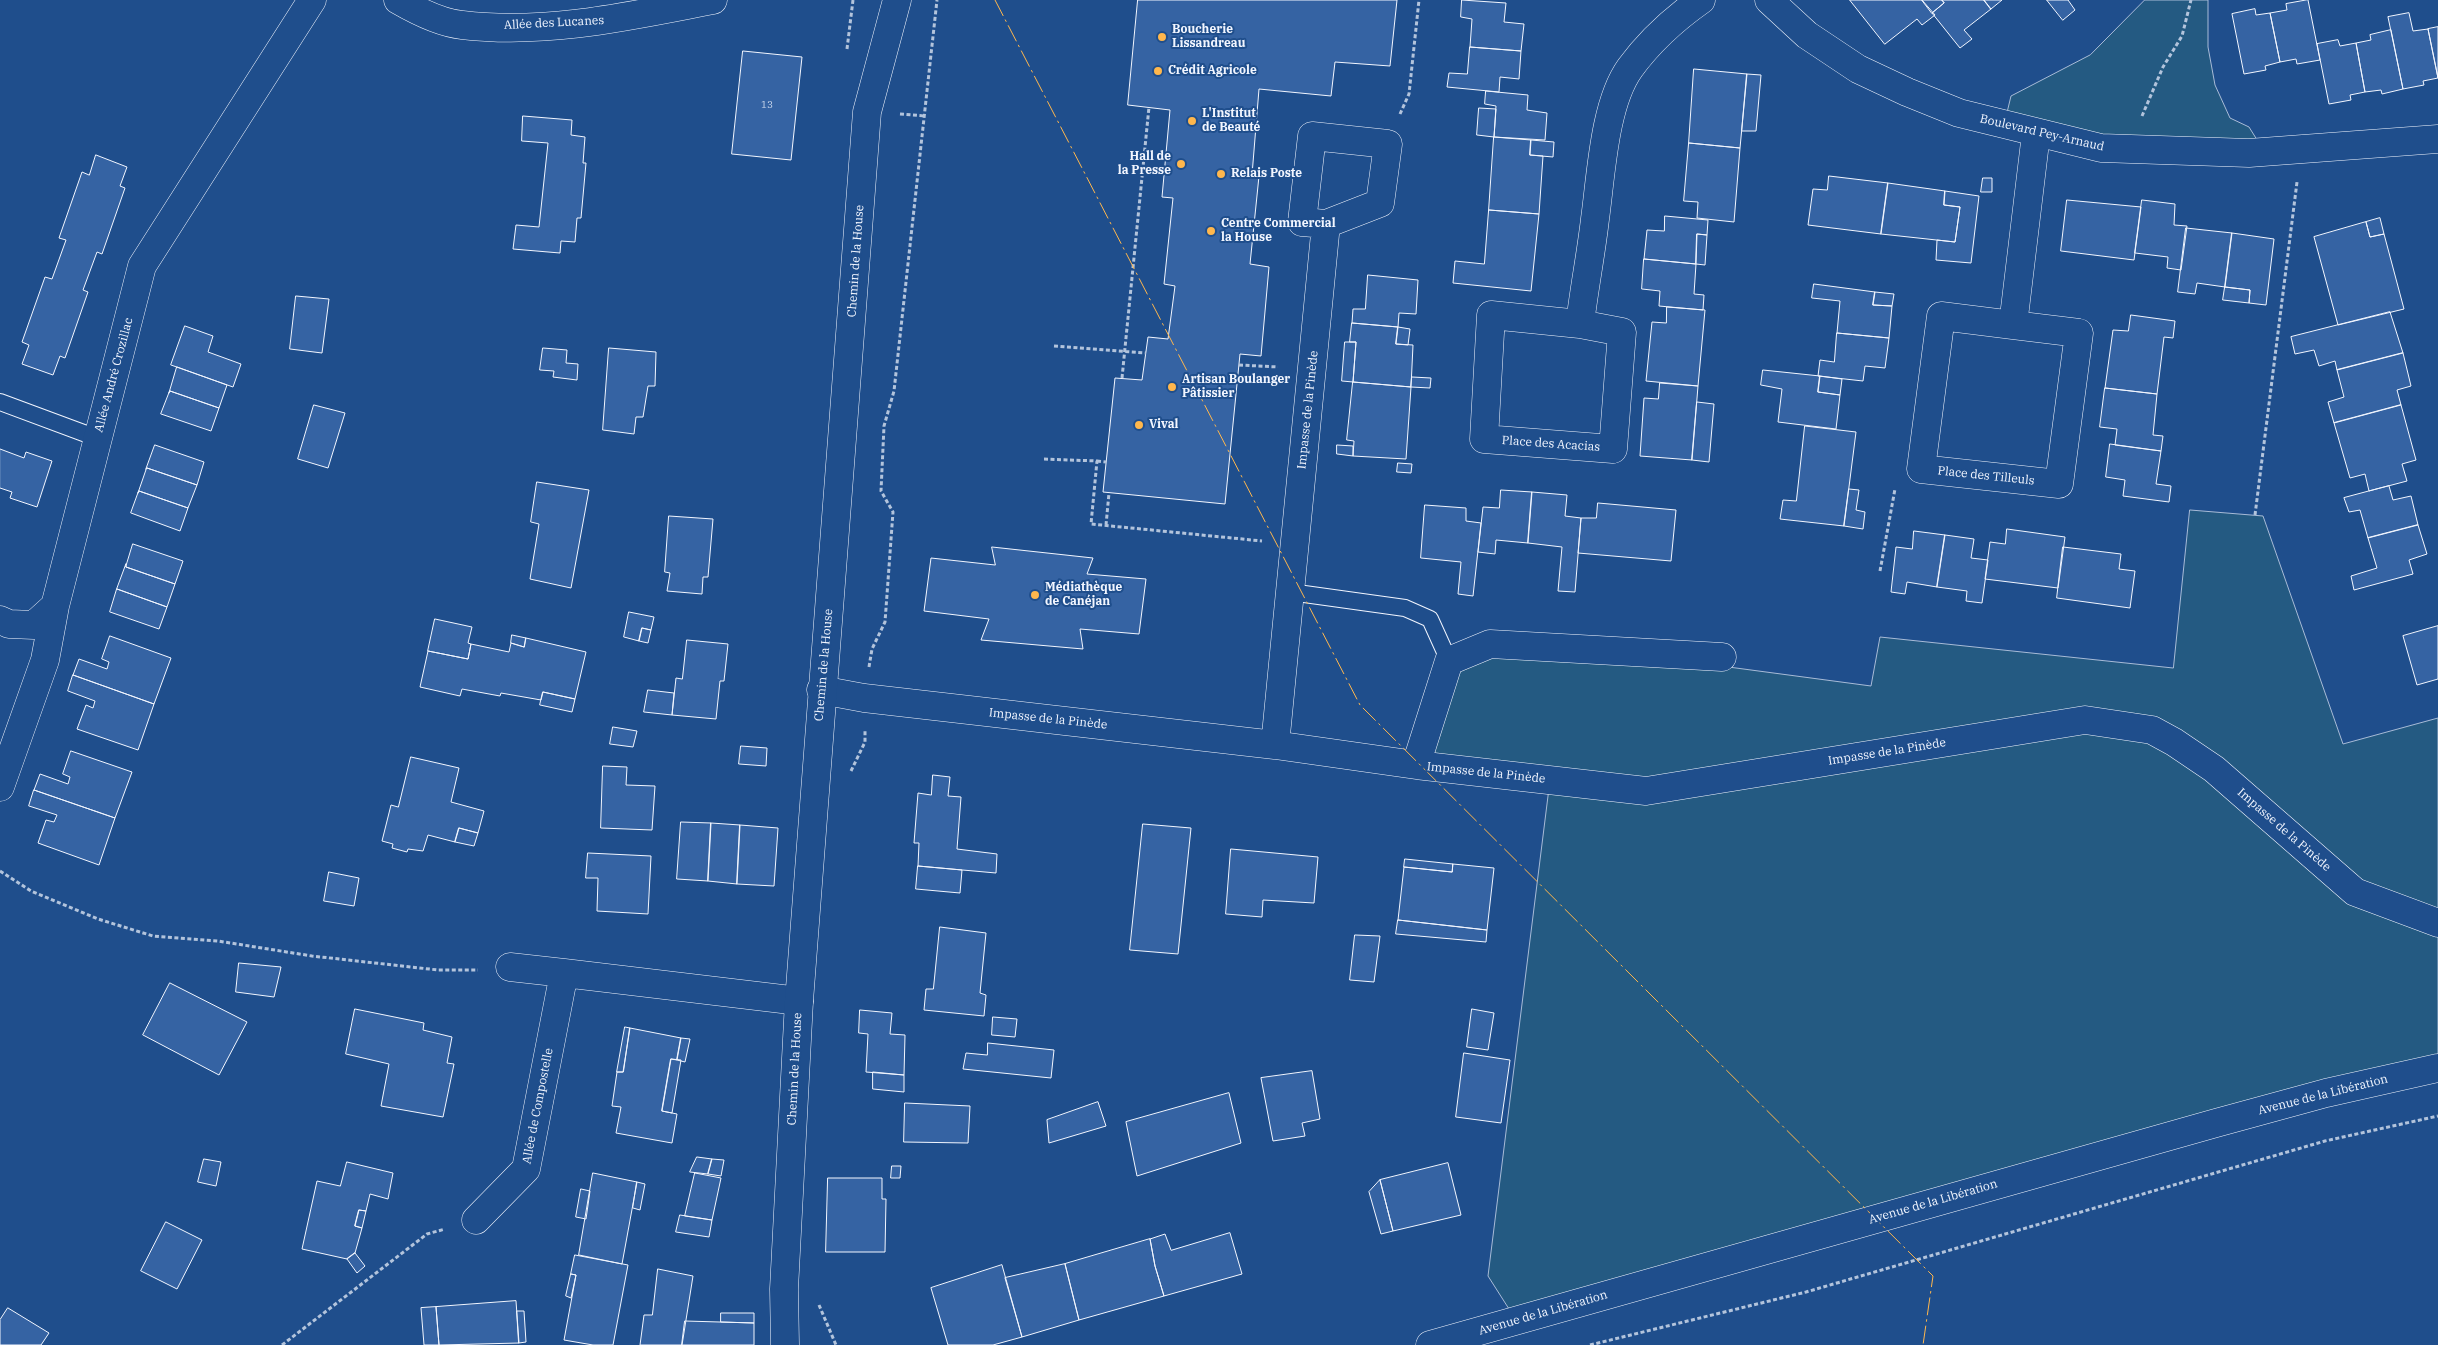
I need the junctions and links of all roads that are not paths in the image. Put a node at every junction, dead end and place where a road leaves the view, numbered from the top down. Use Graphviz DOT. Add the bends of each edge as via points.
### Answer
graph roads {
  1 [pos="312,0"];
  2 [pos="398,0"];
  3 [pos="713,0"];
  4 [pos="897,0"];
  5 [pos="1701,0"];
  6 [pos="1769,0"];
  7 [pos="2036,134"];
  8 [pos="2438,139"];
  9 [pos="1326,224"];
  10 [pos="1580,324"];
  11 [pos="2013,325"];
  12 [pos="0,402"];
  13 [pos="97,438"];
  14 [pos="1290,592"];
  15 [pos="55,606"];
  16 [pos="0,620"];
  17 [pos="1722,657"];
  18 [pos="1449,661"];
  19 [pos="821,690"];
  20 [pos="1275,745"];
  21 [pos="1416,765"];
  22 [pos="0,787"];
  23 [pos="2438,923"];
  24 [pos="510,967"];
  25 [pos="564,973"];
  26 [pos="799,1001"];
  27 [pos="2438,1068"];
  28 [pos="476,1220"];
  29 [pos="787,1342"];
  30 [pos="1430,1345"];
  1 -- 13 [label="street, Allée André Crozillac" via="142,266"];
  2 -- 3 [label="street, Allée des Lucanes" via="417,11 460,25 504,27 592,23"];
  4 -- 19 [label="street, Chemin de la House" via="867,112"];
  5 -- 10 [label="street" via="1654,40 1629,70 1614,104 1602,156"];
  6 -- 7 [label="street, Boulevard Pey-Arnaud" via="1807,34 1858,69 1959,113"];
  7 -- 8 [label="street, Boulevard Pey-Arnaud" via="2101,148 2250,153"];
  7 -- 11 [label="street"];
  9 -- 9 [label="street" via="1302,222 1312,136 1388,144 1380,203"];
  9 -- 14 [label="street, Impasse de la Pinède"];
  10 -- 10 [label="street, Place des Acacias" via="1491,315 1484,439 1613,449 1622,332"];
  11 -- 11 [label="street, Place des Tilleuls" via="2079,333 2059,484 1921,469 1941,316"];
  12 -- 13 [label="lane"];
  13 -- 15 [label="street, Allée André Crozillac"];
  14 -- 18 [label="lane" via="1404,608 1430,619"];
  14 -- 20 [label="street, Impasse de la Pinède"];
  15 -- 16 [label="street" via="34,626"];
  15 -- 22 [label="street, Allée André Crozillac" via="45,660"];
  17 -- 18 [label="street" via="1490,644"];
  18 -- 21 [label="street"];
  19 -- 20 [label="street, Impasse de la Pinède" via="864,698"];
  19 -- 26 [label="street, Chemin de la House"];
  20 -- 21 [label="street, Impasse de la Pinède"];
  21 -- 23 [label="street, Impasse de la Pinède" via="1646,791 2085,720 2116,724 2152,730 2214,769 2355,892"];
  24 -- 25 [label="street"];
  25 -- 26 [label="street"];
  25 -- 28 [label="street, Allée de Compostelle" via="526,1169"];
  26 -- 29 [label="street, Chemin de la House" via="784,1289"];
  27 -- 30 [label="street, Avenue de la Libération" via="2326,1093 2216,1123"];
}
